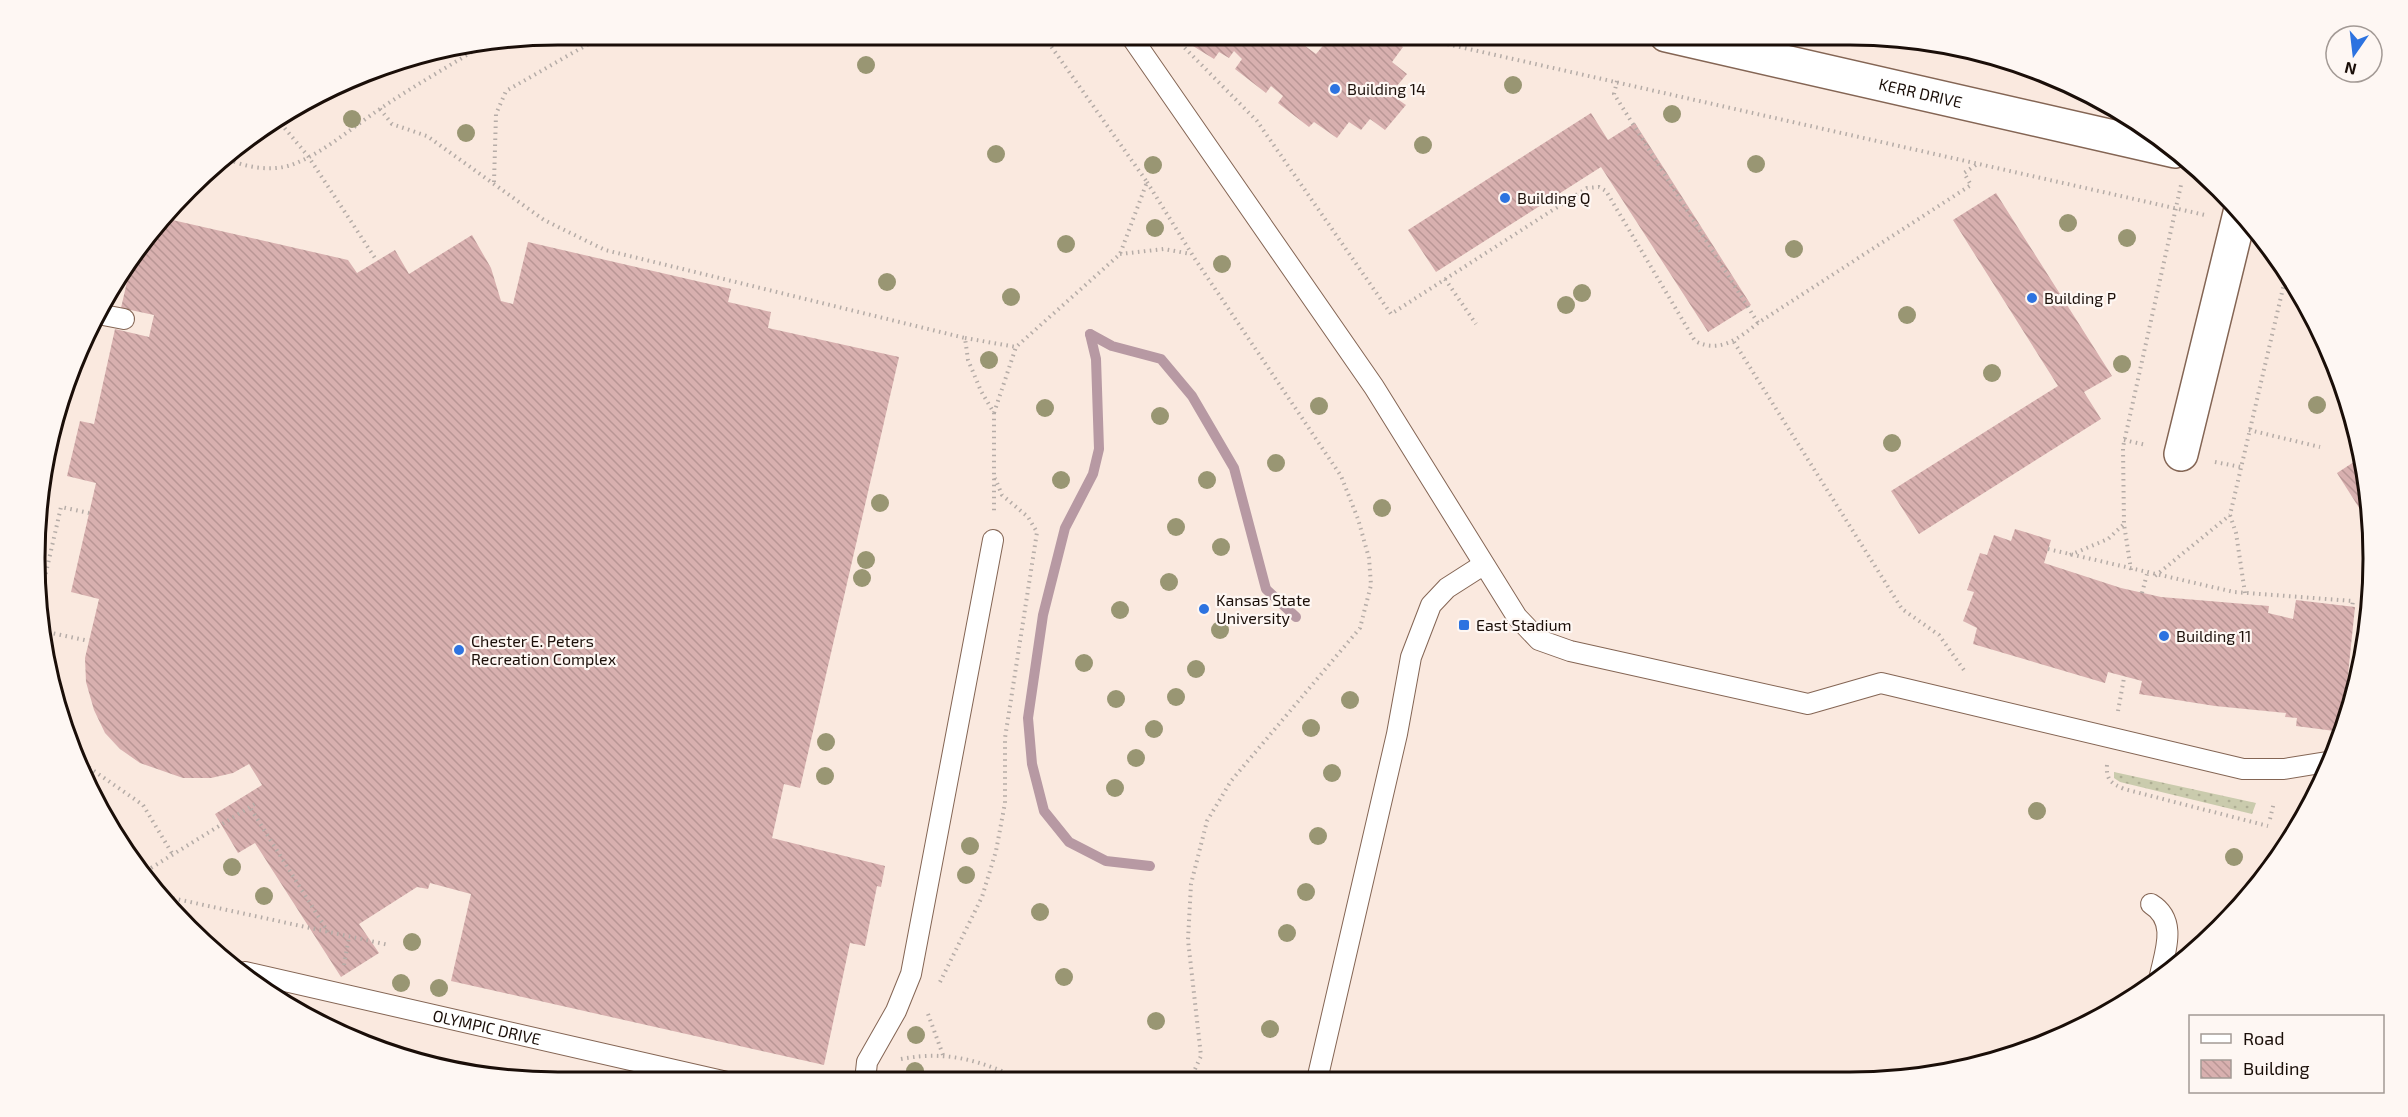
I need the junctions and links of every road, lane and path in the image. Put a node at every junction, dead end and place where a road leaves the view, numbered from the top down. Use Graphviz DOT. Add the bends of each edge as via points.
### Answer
graph roads {
  1 [pos="585,45"];
  2 [pos="1051,45"];
  3 [pos="1138,45"];
  4 [pos="1183,45"];
  5 [pos="1452,45"];
  6 [pos="1709,45"];
  7 [pos="473,52"];
  8 [pos="1617,81"];
  9 [pos="380,109"];
  10 [pos="283,126"];
  11 [pos="308,156"];
  12 [pos="233,162"];
  13 [pos="1979,163"];
  14 [pos="2179,165"];
  15 [pos="494,183"];
  16 [pos="1148,183"];
  17 [pos="2176,208"];
  18 [pos="2233,217"];
  19 [pos="2238,222"];
  20 [pos="1120,254"];
  21 [pos="1192,254"];
  22 [pos="377,261"];
  23 [pos="1445,279"];
  24 [pos="2284,285"];
  25 [pos="106,316"];
  26 [pos="124,319"];
  27 [pos="1758,323"];
  28 [pos="1476,324"];
  29 [pos="964,338"];
  30 [pos="1734,342"];
  31 [pos="1016,347"];
  32 [pos="994,413"];
  33 [pos="2249,430"];
  34 [pos="2320,447"];
  35 [pos="2181,454"];
  36 [pos="994,475"];
  37 [pos="89,513"];
  38 [pos="2230,515"];
  39 [pos="2124,524"];
  40 [pos="993,540"];
  41 [pos="2048,549"];
  42 [pos="2070,555"];
  43 [pos="1483,565"];
  44 [pos="2131,570"];
  45 [pos="2147,574"];
  46 [pos="45,575"];
  47 [pos="2155,576"];
  48 [pos="2142,593"];
  49 [pos="2245,593"];
  50 [pos="2352,607"];
  51 [pos="50,633"];
  52 [pos="89,641"];
  53 [pos="1972,678"];
  54 [pos="2124,678"];
  55 [pos="2107,711"];
  56 [pos="2118,713"];
  57 [pos="2116,721"];
  58 [pos="2109,756"];
  59 [pos="2320,763"];
  60 [pos="91,770"];
  61 [pos="258,802"];
  62 [pos="2274,802"];
  63 [pos="250,809"];
  64 [pos="2270,819"];
  65 [pos="2268,826"];
  66 [pos="173,855"];
  67 [pos="150,869"];
  68 [pos="173,898"];
  69 [pos="2151,904"];
  70 [pos="328,932"];
  71 [pos="389,945"];
  72 [pos="2161,967"];
  73 [pos="259,975"];
  74 [pos="936,992"];
  75 [pos="929,1009"];
  76 [pos="943,1055"];
  77 [pos="894,1060"];
  78 [pos="683,1072"];
  79 [pos="861,1072"];
  80 [pos="1004,1072"];
  81 [pos="1194,1072"];
  82 [pos="1319,1072"];
  1 -- 15 [label="path" via="506,91 496,114"];
  2 -- 16 [label="path"];
  3 -- 43 [label="lane" via="1374,387"];
  4 -- 23 [label="path" via="1257,121 1391,314"];
  5 -- 8 [label="path"];
  6 -- 14 [label="street, KERR DRIVE"];
  7 -- 9 [label="path"];
  8 -- 13 [label="path"];
  8 -- 27 [label="path" via="1614,94"];
  9 -- 11 [label="path"];
  9 -- 15 [label="path" via="392,124 427,135"];
  10 -- 11 [label="path"];
  11 -- 12 [label="path" via="290,165 262,168"];
  11 -- 22 [label="path"];
  13 -- 17 [label="path"];
  13 -- 27 [label="path" via="1964,173 1971,184"];
  14 -- 17 [label="path"];
  15 -- 29 [label="path" via="544,220 605,250"];
  16 -- 20 [label="path"];
  16 -- 21 [label="path"];
  17 -- 18 [label="path"];
  17 -- 39 [label="path" via="2123,447"];
  19 -- 35 [label="street"];
  20 -- 21 [label="path" via="1164,249"];
  20 -- 31 [label="path"];
  21 -- 81 [label="path" via="1341,476 1369,558 1371,585 1360,628 1231,781 1207,821 1191,884 1188,940 1201,1056"];
  23 -- 28 [label="path"];
  23 -- 30 [label="path" via="1587,188 1599,187 1606,191 1695,341 1706,346"];
  24 -- 33 [label="path"];
  25 -- 26 [label="lane"];
  27 -- 30 [label="path"];
  29 -- 31 [label="path"];
  29 -- 32 [label="path" via="968,360"];
  30 -- 53 [label="path" via="1902,609 1940,635"];
  31 -- 32 [label="path"];
  32 -- 36 [label="path"];
  33 -- 34 [label="path"];
  33 -- 38 [label="path"];
  36 -- 40 [label="path"];
  36 -- 74 [label="path" via="1002,495 1028,517 1037,532 1005,738 1005,803 996,851 982,897"];
  37 -- 46 [label="path" via="61,507"];
  38 -- 47 [label="path"];
  38 -- 49 [label="path"];
  39 -- 42 [label="path" via="2108,539"];
  39 -- 44 [label="path"];
  40 -- 79 [label="lane" via="911,974 896,1011"];
  41 -- 42 [label="path"];
  42 -- 44 [label="path"];
  43 -- 59 [label="lane" via="1517,617 1539,640 1570,651 1808,704 1881,683 2242,769 2284,769"];
  43 -- 82 [label="lane" via="1447,588 1431,605 1417,640"];
  44 -- 45 [label="path"];
  45 -- 47 [label="path"];
  45 -- 48 [label="path"];
  47 -- 49 [label="path"];
  49 -- 50 [label="path" via="2353,601"];
  51 -- 52 [label="path"];
  54 -- 56 [label="path"];
  55 -- 56 [label="path"];
  56 -- 57 [label="path"];
  58 -- 65 [label="path" via="2106,775 2111,783 2124,789"];
  60 -- 66 [label="path" via="143,806"];
  61 -- 63 [label="path"];
  62 -- 64 [label="path"];
  63 -- 66 [label="path"];
  63 -- 70 [label="path"];
  66 -- 67 [label="path"];
  68 -- 70 [label="path"];
  69 -- 72 [label="lane" via="2164,916 2169,929"];
  70 -- 71 [label="path"];
  73 -- 78 [label="lane, OLYMPIC DRIVE"];
  75 -- 76 [label="path" via="927,1017"];
  76 -- 77 [label="path"];
  76 -- 80 [label="path" via="987,1064"];
}
